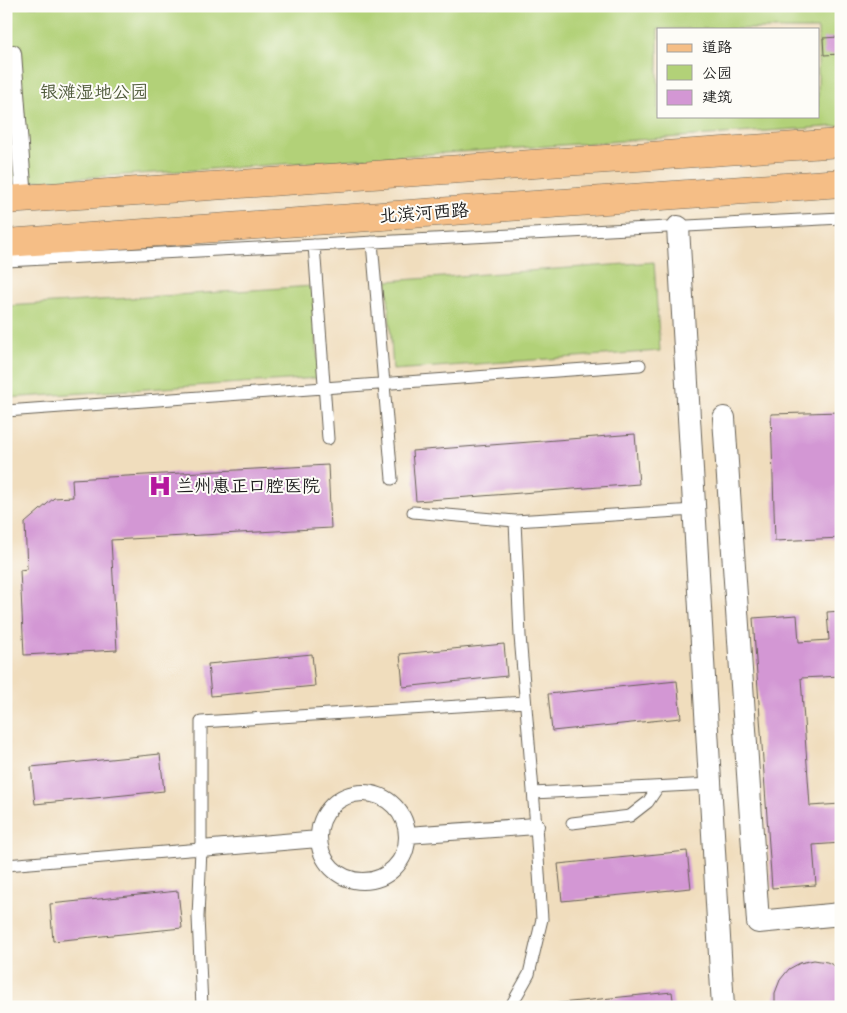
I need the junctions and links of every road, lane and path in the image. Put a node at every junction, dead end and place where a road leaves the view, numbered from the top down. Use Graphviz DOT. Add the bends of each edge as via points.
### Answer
graph roads {
  1 [pos="13,53"];
  2 [pos="841,143"];
  3 [pos="841,182"];
  4 [pos="15,200"];
  5 [pos="841,218"];
  6 [pos="678,227"];
  7 [pos="372,242"];
  8 [pos="6,243"];
  9 [pos="314,245"];
  10 [pos="6,261"];
  11 [pos="640,365"];
  12 [pos="384,384"];
  13 [pos="324,388"];
  14 [pos="6,411"];
  15 [pos="724,418"];
  16 [pos="328,439"];
  17 [pos="392,479"];
  18 [pos="695,510"];
  19 [pos="414,512"];
  20 [pos="515,520"];
  21 [pos="525,702"];
  22 [pos="711,784"];
  23 [pos="658,787"];
  24 [pos="533,792"];
  25 [pos="572,823"];
  26 [pos="536,826"];
  27 [pos="407,835"];
  28 [pos="318,839"];
  29 [pos="201,849"];
  30 [pos="6,865"];
  31 [pos="841,914"];
  32 [pos="202,1007"];
  33 [pos="510,1007"];
  34 [pos="723,1007"];
  1 -- 4 [label="street"];
  2 -- 4 [label="main road"];
  3 -- 8 [label="main road, 北滨河西路"];
  5 -- 6 [label="lane"];
  6 -- 7 [label="lane"];
  6 -- 18 [label="street"];
  7 -- 9 [label="lane"];
  7 -- 12 [label="lane"];
  9 -- 10 [label="lane"];
  9 -- 13 [label="lane"];
  11 -- 12 [label="lane"];
  12 -- 13 [label="lane"];
  12 -- 17 [label="lane"];
  13 -- 14 [label="lane"];
  13 -- 16 [label="lane"];
  15 -- 31 [label="street" via="758,922"];
  18 -- 20 [label="lane"];
  18 -- 22 [label="street"];
  19 -- 20 [label="lane"];
  20 -- 21 [label="lane"];
  21 -- 24 [label="lane"];
  21 -- 29 [label="lane" via="201,722"];
  22 -- 23 [label="lane"];
  22 -- 34 [label="street"];
  23 -- 24 [label="lane"];
  23 -- 25 [label="lane" via="648,802 630,816"];
  24 -- 26 [label="lane"];
  26 -- 27 [label="street"];
  26 -- 33 [label="lane" via="542,919 529,974"];
  27 -- 28 [label="street" via="403,818 392,804 377,795 360,793 344,797 330,808 321,822"];
  27 -- 28 [label="street" via="404,852 396,866 382,877 365,881 348,879 333,870 323,856"];
  28 -- 29 [label="street"];
  29 -- 30 [label="lane"];
  29 -- 32 [label="lane" via="198,917"];
}
